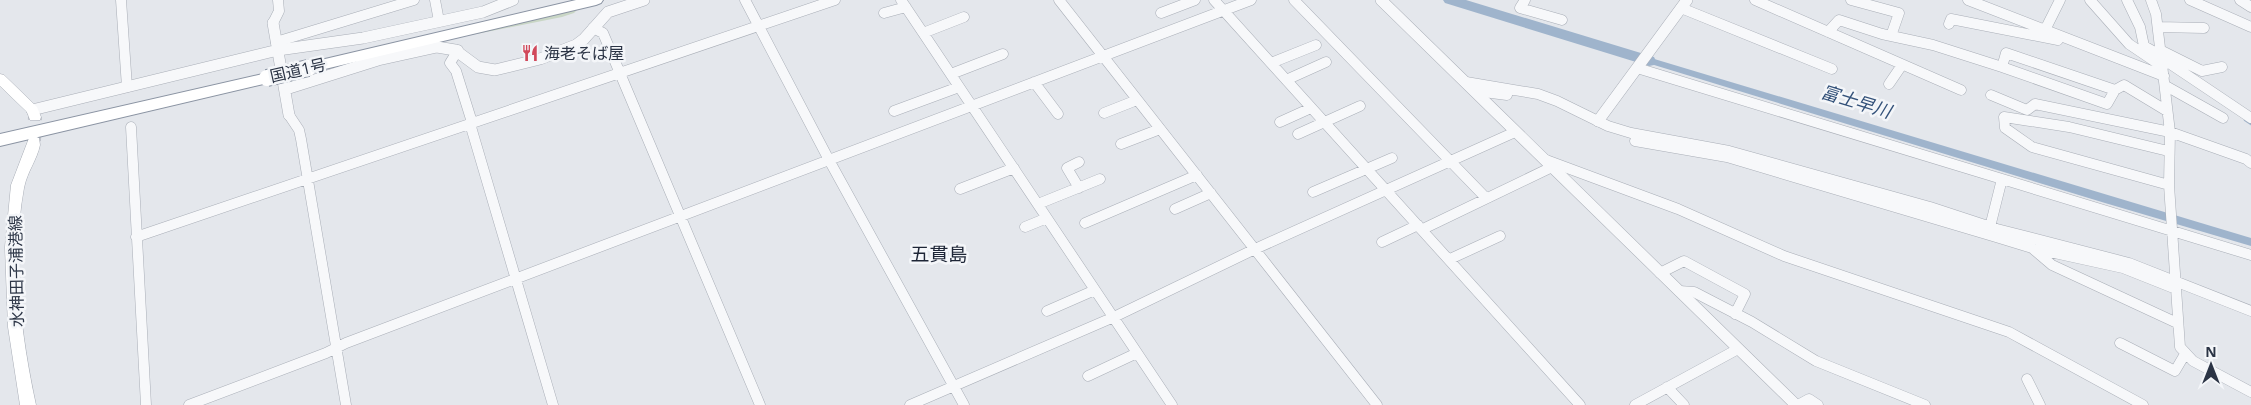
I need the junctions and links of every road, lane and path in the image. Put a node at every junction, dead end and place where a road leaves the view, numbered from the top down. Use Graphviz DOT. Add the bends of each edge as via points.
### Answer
graph roads {
  1 [pos="121,0"];
  2 [pos="278,0"];
  3 [pos="414,0"];
  4 [pos="435,0"];
  5 [pos="513,0"];
  6 [pos="565,0"];
  7 [pos="596,0"];
  8 [pos="644,0"];
  9 [pos="745,0"];
  10 [pos="835,0"];
  11 [pos="1059,0"];
  12 [pos="1195,0"];
  13 [pos="1214,0"];
  14 [pos="1250,0"];
  15 [pos="1294,0"];
  16 [pos="1381,0"];
  17 [pos="1525,0"];
  18 [pos="1755,0"];
  19 [pos="1851,0"];
  20 [pos="1968,0"];
  21 [pos="2090,0"];
  22 [pos="2127,0"];
  23 [pos="2151,0"];
  24 [pos="2190,0"];
  25 [pos="2240,0"];
  26 [pos="2057,1"];
  27 [pos="903,3"];
  28 [pos="1684,4"];
  29 [pos="2251,7"];
  30 [pos="1224,10"];
  31 [pos="1161,13"];
  32 [pos="884,14"];
  33 [pos="964,17"];
  34 [pos="1562,20"];
  35 [pos="439,21"];
  36 [pos="273,23"];
  37 [pos="1949,24"];
  38 [pos="758,27"];
  39 [pos="2158,27"];
  40 [pos="2251,27"];
  41 [pos="593,28"];
  42 [pos="2204,28"];
  43 [pos="2045,30"];
  44 [pos="1828,32"];
  45 [pos="923,33"];
  46 [pos="1891,36"];
  47 [pos="2076,42"];
  48 [pos="1316,45"];
  49 [pos="277,46"];
  50 [pos="458,50"];
  51 [pos="1004,54"];
  52 [pos="1103,56"];
  53 [pos="1326,62"];
  54 [pos="1271,63"];
  55 [pos="307,64"];
  56 [pos="1902,65"];
  57 [pos="2163,66"];
  58 [pos="1638,67"];
  59 [pos="2002,67"];
  60 [pos="2222,67"];
  61 [pos="1832,68"];
  62 [pos="618,73"];
  63 [pos="267,74"];
  64 [pos="951,74"];
  65 [pos="0,78"];
  66 [pos="1286,80"];
  67 [pos="1034,82"];
  68 [pos="1466,82"];
  69 [pos="1889,84"];
  70 [pos="127,87"];
  71 [pos="959,87"];
  72 [pos="286,89"];
  73 [pos="1961,90"];
  74 [pos="2115,90"];
  75 [pos="1476,91"];
  76 [pos="1991,95"];
  77 [pos="1137,100"];
  78 [pos="972,106"];
  79 [pos="1360,106"];
  80 [pos="1311,108"];
  81 [pos="894,111"];
  82 [pos="2167,111"];
  83 [pos="1104,113"];
  84 [pos="33,114"];
  85 [pos="1058,114"];
  86 [pos="289,115"];
  87 [pos="2223,118"];
  88 [pos="2251,118"];
  89 [pos="1280,122"];
  90 [pos="1325,122"];
  91 [pos="472,123"];
  92 [pos="1596,124"];
  93 [pos="131,127"];
  94 [pos="1160,129"];
  95 [pos="1516,132"];
  96 [pos="2170,132"];
  97 [pos="0,133"];
  98 [pos="1298,134"];
  99 [pos="0,140"];
  100 [pos="34,140"];
  101 [pos="1121,144"];
  102 [pos="2168,151"];
  103 [pos="1392,158"];
  104 [pos="829,160"];
  105 [pos="1450,160"];
  106 [pos="2249,160"];
  107 [pos="1079,162"];
  108 [pos="1548,163"];
  109 [pos="1014,168"];
  110 [pos="1367,169"];
  111 [pos="1197,175"];
  112 [pos="306,179"];
  113 [pos="1100,179"];
  114 [pos="2002,179"];
  115 [pos="2169,185"];
  116 [pos="1078,188"];
  117 [pos="960,189"];
  118 [pos="1386,190"];
  119 [pos="1313,192"];
  120 [pos="1211,194"];
  121 [pos="1486,198"];
  122 [pos="1038,204"];
  123 [pos="1175,209"];
  124 [pos="679,217"];
  125 [pos="1047,218"];
  126 [pos="1085,223"];
  127 [pos="1420,227"];
  128 [pos="1025,228"];
  129 [pos="2173,228"];
  130 [pos="1994,231"];
  131 [pos="1500,236"];
  132 [pos="136,237"];
  133 [pos="1382,242"];
  134 [pos="2032,248"];
  135 [pos="1255,249"];
  136 [pos="2251,255"];
  137 [pos="1450,259"];
  138 [pos="1660,273"];
  139 [pos="515,280"];
  140 [pos="2176,284"];
  141 [pos="1095,290"];
  142 [pos="1679,291"];
  143 [pos="1047,311"];
  144 [pos="2251,311"];
  145 [pos="1735,314"];
  146 [pos="1114,317"];
  147 [pos="2177,323"];
  148 [pos="2120,342"];
  149 [pos="336,348"];
  150 [pos="1738,349"];
  151 [pos="1138,353"];
  152 [pos="2185,354"];
  153 [pos="1088,376"];
  154 [pos="2027,379"];
  155 [pos="953,386"];
  156 [pos="1667,387"];
  157 [pos="2251,392"];
  158 [pos="28,405"];
  159 [pos="146,405"];
  160 [pos="189,405"];
  161 [pos="346,405"];
  162 [pos="553,405"];
  163 [pos="760,405"];
  164 [pos="910,405"];
  165 [pos="964,405"];
  166 [pos="1172,405"];
  167 [pos="1377,405"];
  168 [pos="1580,405"];
  169 [pos="1635,405"];
  170 [pos="1684,405"];
  171 [pos="1797,405"];
  172 [pos="1818,405"];
  173 [pos="1925,405"];
  174 [pos="2040,405"];
  175 [pos="2143,405"];
  1 -- 70 [label="street"];
  2 -- 36 [label="street" via="279,11"];
  3 -- 49 [label="street"];
  4 -- 35 [label="street"];
  5 -- 35 [label="street" via="489,10"];
  6 -- 55 [label="highway, 国道1号"];
  7 -- 55 [label="highway, 国道1号"];
  8 -- 41 [label="street" via="608,12"];
  9 -- 38 [label="street"];
  10 -- 38 [label="street"];
  11 -- 52 [label="street"];
  12 -- 31 [label="street"];
  13 -- 30 [label="street"];
  14 -- 30 [label="street"];
  15 -- 105 [label="street"];
  16 -- 68 [label="street"];
  17 -- 34 [label="street" via="1520,8 1523,10"];
  18 -- 44 [label="street"];
  19 -- 46 [label="street" via="1899,13"];
  20 -- 43 [label="street"];
  21 -- 57 [label="street" via="2122,37"];
  22 -- 57 [label="street" via="2140,27 2144,46"];
  23 -- 39 [label="street"];
  24 -- 40 [label="street"];
  25 -- 29 [label="street"];
  26 -- 43 [label="street"];
  27 -- 32 [label="street"];
  27 -- 45 [label="street"];
  28 -- 58 [label="street"];
  28 -- 61 [label="street"];
  30 -- 52 [label="street"];
  30 -- 54 [label="street"];
  33 -- 45 [label="street"];
  35 -- 49 [label="street" via="348,41"];
  36 -- 49 [label="street"];
  37 -- 47 [label="street" via="1951,19"];
  38 -- 62 [label="street"];
  38 -- 104 [label="street"];
  39 -- 42 [label="street"];
  39 -- 57 [label="street"];
  41 -- 50 [label="street" via="584,40 573,47 496,70 475,67"];
  41 -- 62 [label="street" via="603,33"];
  43 -- 47 [label="street"];
  44 -- 46 [label="street" via="1839,20"];
  44 -- 56 [label="street"];
  45 -- 64 [label="street"];
  46 -- 59 [label="street" via="1933,45"];
  47 -- 57 [label="street"];
  48 -- 54 [label="street"];
  49 -- 70 [label="street"];
  49 -- 72 [label="street"];
  50 -- 72 [label="street" via="446,46 419,50"];
  50 -- 91 [label="street" via="450,63 456,70"];
  51 -- 64 [label="street"];
  52 -- 67 [label="street"];
  52 -- 77 [label="street"];
  53 -- 66 [label="street"];
  54 -- 66 [label="street"];
  55 -- 63 [label="highway, 国道1号, bridge"];
  56 -- 69 [label="street"];
  56 -- 73 [label="street"];
  57 -- 60 [label="street" via="2202,71"];
  57 -- 82 [label="street"];
  57 -- 87 [label="street"];
  57 -- 88 [label="street"];
  58 -- 92 [label="street"];
  58 -- 114 [label="street"];
  59 -- 74 [label="street" via="2107,104"];
  59 -- 74 [label="street" via="2006,53"];
  62 -- 91 [label="street"];
  62 -- 124 [label="street"];
  63 -- 97 [label="highway, 国道1号"];
  63 -- 99 [label="highway, 国道1号"];
  64 -- 71 [label="street"];
  65 -- 84 [label="main road"];
  66 -- 80 [label="street"];
  67 -- 78 [label="street"];
  67 -- 85 [label="street"];
  68 -- 75 [label="street"];
  68 -- 92 [label="street" via="1547,97"];
  70 -- 84 [label="street"];
  71 -- 78 [label="street"];
  71 -- 81 [label="street"];
  72 -- 86 [label="street"];
  74 -- 82 [label="street" via="2124,85"];
  75 -- 92 [label="street" via="1543,103"];
  75 -- 95 [label="street"];
  76 -- 96 [label="street" via="2027,110 2035,104"];
  77 -- 83 [label="street"];
  77 -- 94 [label="street"];
  78 -- 104 [label="street"];
  78 -- 109 [label="street"];
  79 -- 90 [label="street"];
  80 -- 89 [label="street"];
  80 -- 90 [label="street"];
  82 -- 96 [label="street"];
  86 -- 112 [label="street" via="299,130"];
  90 -- 98 [label="street"];
  90 -- 110 [label="street"];
  91 -- 112 [label="street"];
  91 -- 139 [label="street"];
  92 -- 130 [label="street" via="1640,136 1729,151 1930,207"];
  93 -- 132 [label="street"];
  94 -- 101 [label="street"];
  94 -- 111 [label="street"];
  95 -- 105 [label="street"];
  95 -- 108 [label="street"];
  96 -- 102 [label="street"];
  96 -- 106 [label="street"];
  100 -- 158 [label="main road, 水神田子浦港線" via="19,179 14,232 16,326"];
  102 -- 115 [label="street"];
  102 -- 115 [label="street" via="2069,128 2004,118 2005,128 2032,146"];
  103 -- 110 [label="street"];
  104 -- 124 [label="street"];
  104 -- 155 [label="street"];
  105 -- 118 [label="street"];
  105 -- 121 [label="street"];
  107 -- 116 [label="street" via="1067,168"];
  108 -- 121 [label="street"];
  108 -- 138 [label="street"];
  108 -- 175 [label="street" via="1604,180 1678,209 1784,256 2009,332"];
  109 -- 117 [label="street"];
  109 -- 122 [label="street"];
  110 -- 118 [label="street"];
  110 -- 119 [label="street"];
  111 -- 120 [label="street"];
  111 -- 126 [label="street"];
  112 -- 132 [label="street"];
  112 -- 149 [label="street"];
  113 -- 116 [label="street"];
  114 -- 129 [label="street"];
  114 -- 130 [label="street"];
  115 -- 129 [label="street"];
  116 -- 122 [label="street"];
  118 -- 127 [label="street"];
  118 -- 135 [label="street"];
  120 -- 123 [label="street"];
  120 -- 135 [label="street"];
  121 -- 127 [label="street"];
  122 -- 125 [label="street"];
  124 -- 139 [label="street"];
  124 -- 163 [label="street"];
  125 -- 128 [label="street"];
  125 -- 141 [label="street"];
  127 -- 133 [label="street"];
  127 -- 137 [label="street"];
  129 -- 136 [label="street"];
  129 -- 140 [label="street"];
  130 -- 134 [label="street"];
  130 -- 140 [label="street" via="2106,256"];
  131 -- 137 [label="street"];
  132 -- 159 [label="street"];
  134 -- 140 [label="street" via="2123,268"];
  134 -- 147 [label="street" via="2052,264"];
  135 -- 146 [label="street"];
  135 -- 167 [label="street"];
  137 -- 168 [label="street"];
  138 -- 142 [label="street"];
  138 -- 145 [label="street" via="1684,261 1728,284 1745,294"];
  139 -- 149 [label="street"];
  139 -- 162 [label="street"];
  140 -- 144 [label="street"];
  140 -- 147 [label="street"];
  141 -- 143 [label="street"];
  141 -- 146 [label="street"];
  142 -- 145 [label="street" via="1694,292"];
  142 -- 150 [label="street"];
  145 -- 173 [label="street" via="1816,361"];
  146 -- 151 [label="street"];
  146 -- 155 [label="street"];
  147 -- 152 [label="street" via="2180,347"];
  148 -- 152 [label="street" via="2175,371"];
  149 -- 160 [label="street"];
  149 -- 161 [label="street"];
  150 -- 156 [label="street"];
  150 -- 171 [label="street"];
  151 -- 153 [label="street"];
  151 -- 166 [label="street"];
  152 -- 157 [label="street"];
  154 -- 174 [label="street"];
  155 -- 164 [label="street"];
  155 -- 165 [label="street"];
  156 -- 169 [label="street"];
  156 -- 170 [label="street"];
  171 -- 172 [label="street" via="1809,399"];
}
